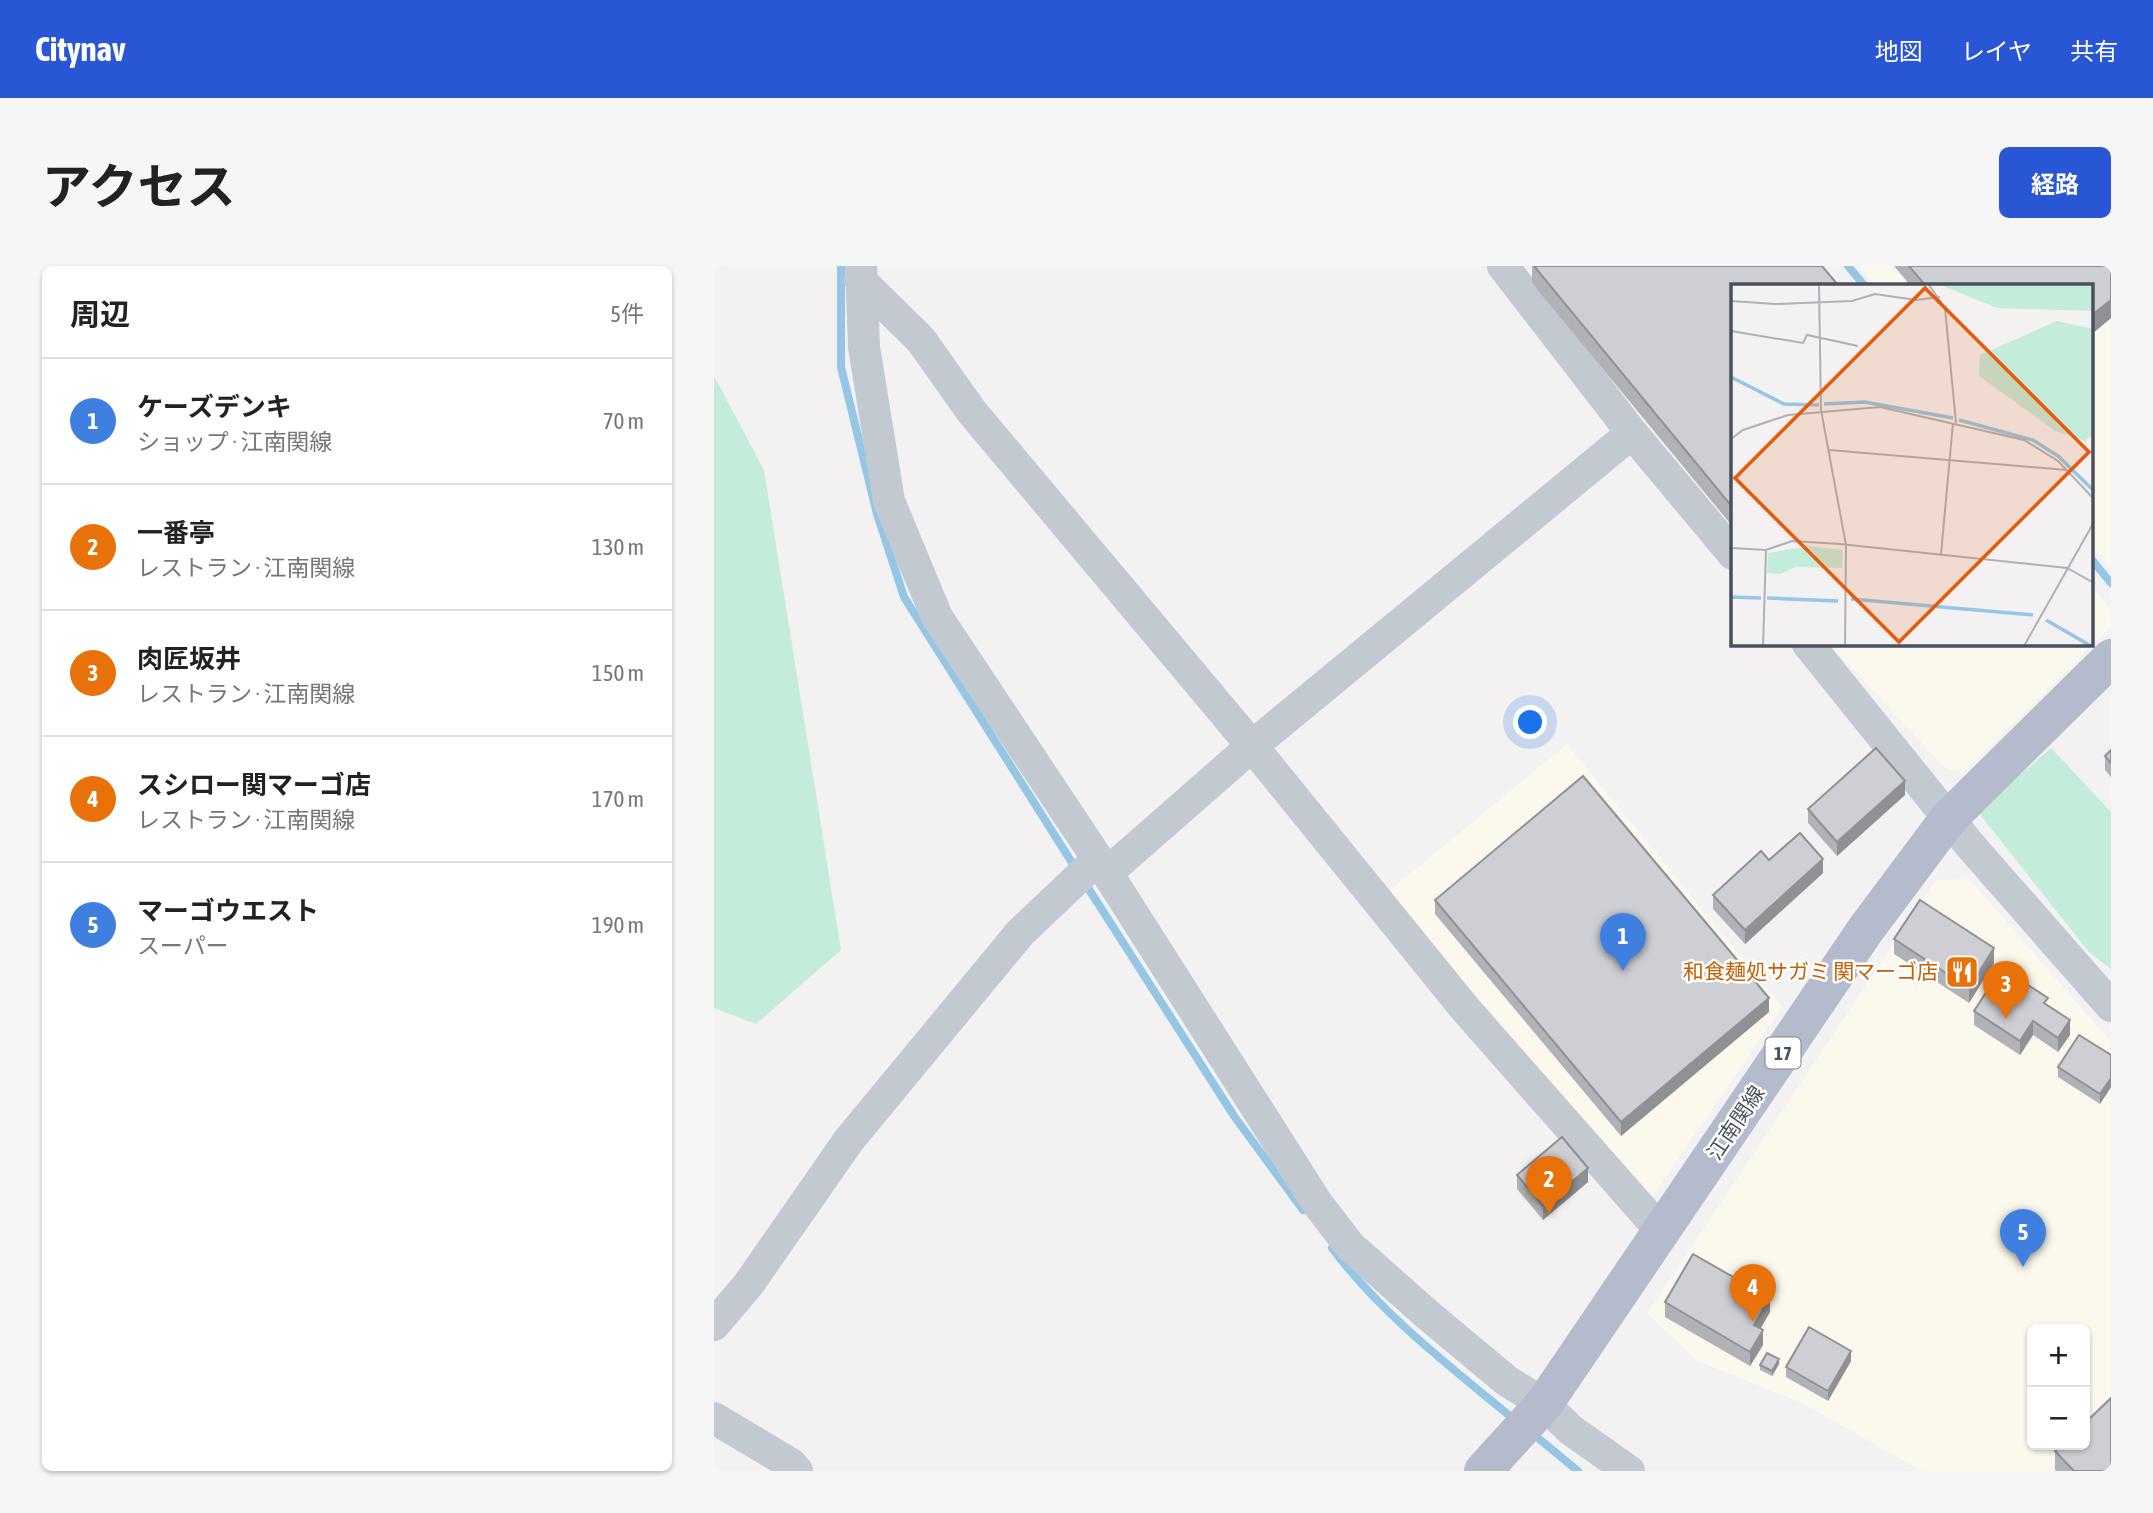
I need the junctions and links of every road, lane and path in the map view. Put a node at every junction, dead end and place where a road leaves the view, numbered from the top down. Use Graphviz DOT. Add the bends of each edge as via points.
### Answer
graph roads {
  1 [pos="1503,266"];
  2 [pos="860,273"];
  3 [pos="1632,433"];
  4 [pos="1731,552"];
  5 [pos="1810,646"];
  6 [pos="2111,658"];
  7 [pos="1252,746"];
  8 [pos="1950,818"];
  9 [pos="1102,867"];
  10 [pos="2111,1006"];
  11 [pos="1661,1232"];
  12 [pos="714,1325"];
  13 [pos="1544,1404"];
  14 [pos="714,1418"];
  15 [pos="797,1471"];
  16 [pos="1483,1471"];
  17 [pos="1629,1471"];
  1 -- 3 [label="street"];
  2 -- 7 [label="street"];
  2 -- 9 [label="street" via="864,347 882,463 889,501 909,551 937,617"];
  3 -- 4 [label="street"];
  3 -- 7 [label="street"];
  5 -- 8 [label="street"];
  6 -- 8 [label="main road, 江南関線 / 17"];
  7 -- 9 [label="street"];
  7 -- 11 [label="street" via="1467,1011"];
  8 -- 10 [label="street"];
  8 -- 11 [label="main road, 江南関線 / 17" via="1866,929"];
  9 -- 12 [label="street" via="1011,943 849,1140 748,1285"];
  9 -- 13 [label="street" via="1317,1203 1350,1246 1507,1381"];
  11 -- 13 [label="main road, 江南関線 / 17"];
  13 -- 16 [label="main road, 江南関線 / 17"];
  13 -- 17 [label="street" via="1571,1430"];
  14 -- 15 [label="street"];
}
